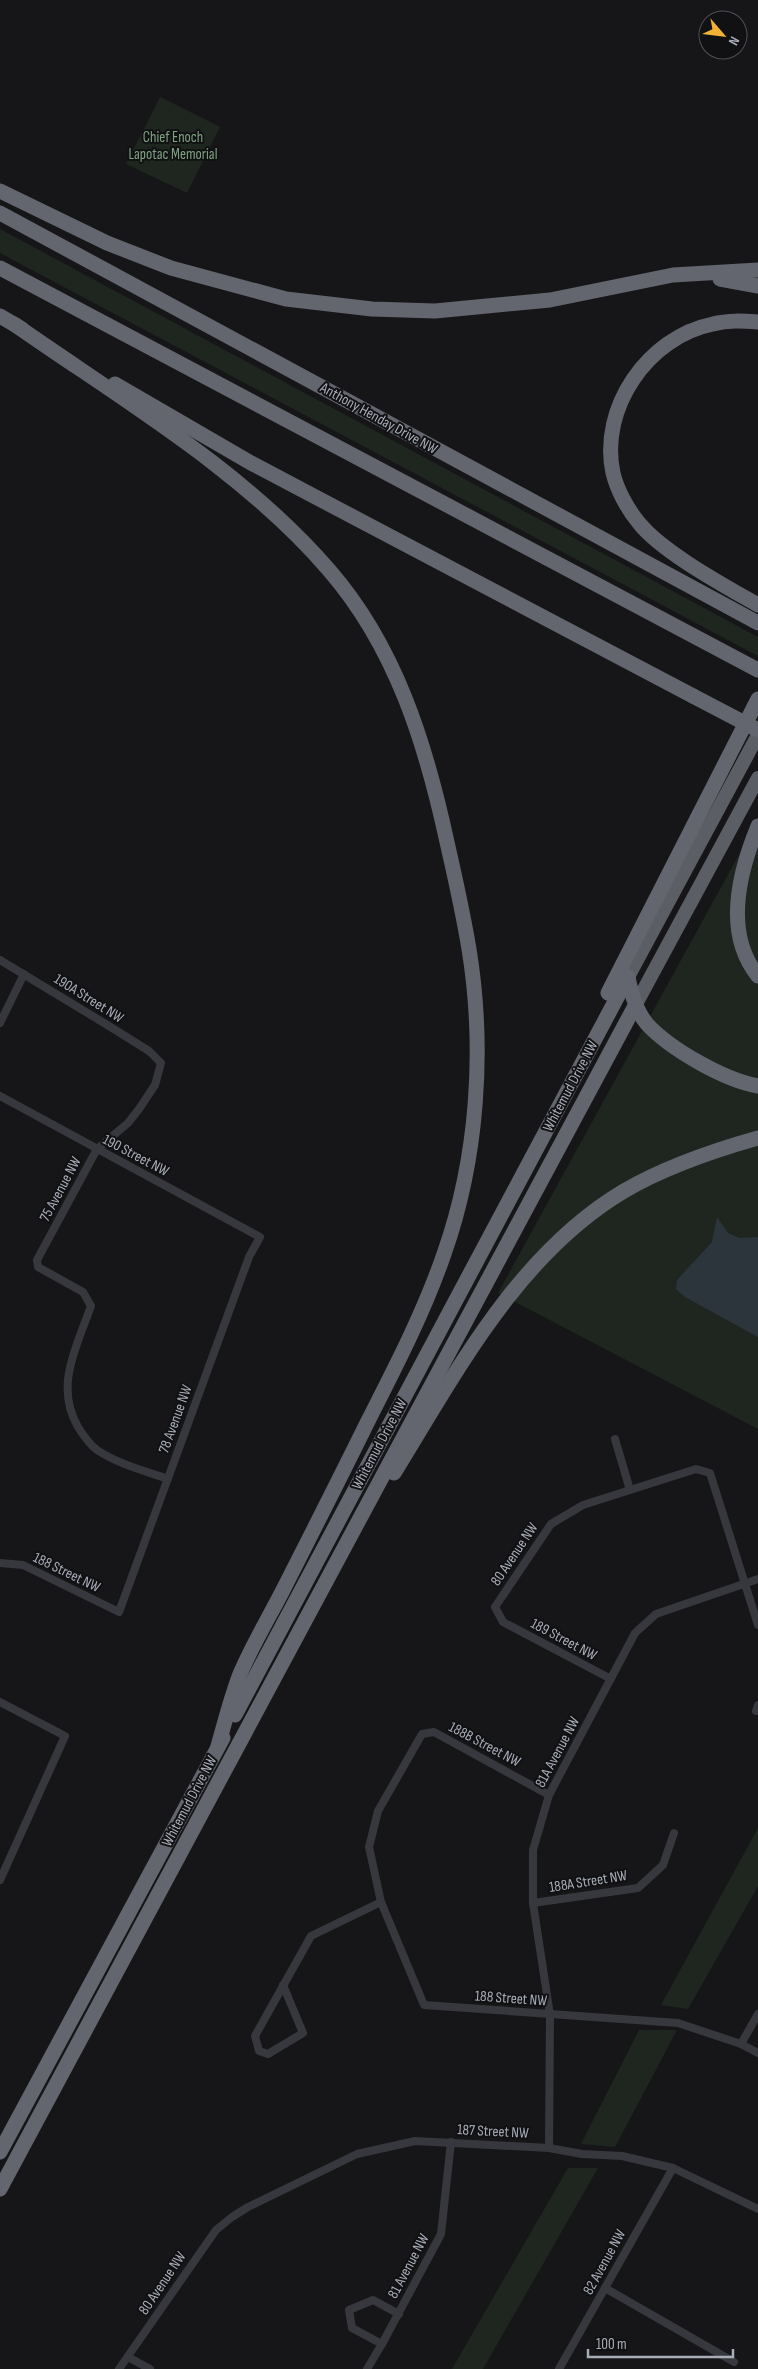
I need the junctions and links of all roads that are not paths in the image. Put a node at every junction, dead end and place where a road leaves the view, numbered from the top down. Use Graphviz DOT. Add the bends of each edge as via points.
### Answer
graph roads {
  1 [pos="0,191"];
  2 [pos="0,213"];
  3 [pos="0,268"];
  4 [pos="758,270"];
  5 [pos="673,274"];
  6 [pos="758,286"];
  7 [pos="0,316"];
  8 [pos="758,322"];
  9 [pos="14,324"];
  10 [pos="758,605"];
  11 [pos="758,624"];
  12 [pos="758,670"];
  13 [pos="758,699"];
  14 [pos="758,730"];
  15 [pos="758,735"];
  16 [pos="758,778"];
  17 [pos="758,826"];
  18 [pos="0,960"];
  19 [pos="24,974"];
  20 [pos="758,976"];
  21 [pos="628,977"];
  22 [pos="636,1004"];
  23 [pos="0,1023"];
  24 [pos="161,1063"];
  25 [pos="758,1086"];
  26 [pos="0,1096"];
  27 [pos="758,1138"];
  28 [pos="538,1147"];
  29 [pos="97,1149"];
  30 [pos="260,1237"];
  31 [pos="615,1439"];
  32 [pos="168,1479"];
  33 [pos="630,1490"];
  34 [pos="0,1562"];
  35 [pos="758,1579"];
  36 [pos="746,1582"];
  37 [pos="311,1609"];
  38 [pos="119,1612"];
  39 [pos="503,1622"];
  40 [pos="758,1625"];
  41 [pos="611,1680"];
  42 [pos="0,1702"];
  43 [pos="218,1746"];
  44 [pos="549,1795"];
  45 [pos="674,1833"];
  46 [pos="368,1847"];
  47 [pos="0,1880"];
  48 [pos="381,1902"];
  49 [pos="533,1903"];
  50 [pos="282,1985"];
  51 [pos="550,2014"];
  52 [pos="758,2014"];
  53 [pos="741,2044"];
  54 [pos="758,2053"];
  55 [pos="451,2142"];
  56 [pos="549,2148"];
  57 [pos="0,2152"];
  58 [pos="673,2168"];
  59 [pos="0,2190"];
  60 [pos="758,2209"];
  61 [pos="232,2217"];
  62 [pos="605,2288"];
  63 [pos="399,2314"];
  64 [pos="382,2344"];
  65 [pos="128,2357"];
  66 [pos="734,2362"];
  67 [pos="119,2369"];
  68 [pos="150,2369"];
  69 [pos="367,2369"];
  70 [pos="559,2369"];
  1 -- 5 [label="highway" via="141,257 286,299 372,309 435,311 550,300"];
  2 -- 11 [label="highway, Anthony Henday Drive NW"];
  3 -- 12 [label="highway"];
  4 -- 5 [label="highway"];
  5 -- 6 [label="highway"];
  7 -- 9 [label="highway"];
  8 -- 10 [label="highway" via="711,324 689,332 660,349 636,374 622,399 611,452 613,474 621,495 640,524 665,547"];
  9 -- 14 [label="highway, bridge" via="251,463"];
  9 -- 43 [label="highway" via="202,454 276,515 315,554 349,596 372,628 418,730 435,784 469,951 476,1012 473,1124 445,1252 394,1371 239,1676"];
  13 -- 28 [label="highway" via="576,1054"];
  15 -- 21 [label="highway, Whitemud Drive NW"];
  16 -- 22 [label="highway, Whitemud Drive NW"];
  17 -- 20 [label="highway" via="741,872 738,898 739,931"];
  18 -- 19 [label="street, 190A Street NW"];
  19 -- 23 [label="street"];
  19 -- 24 [label="street, 190A Street NW" via="149,1051"];
  21 -- 22 [label="highway"];
  21 -- 28 [label="highway, Whitemud Drive NW"];
  22 -- 25 [label="highway" via="646,1022 662,1038 697,1061"];
  22 -- 37 [label="highway, Whitemud Drive NW"];
  24 -- 29 [label="street, 75 Avenue NW" via="155,1085 139,1109 128,1123"];
  26 -- 29 [label="street, 190 Street NW"];
  27 -- 37 [label="highway" via="674,1166 624,1191 578,1224 520,1282 449,1385"];
  28 -- 43 [label="highway, Whitemud Drive NW"];
  29 -- 30 [label="street, 190 Street NW"];
  29 -- 32 [label="street, 75 Avenue NW" via="37,1260 38,1267 83,1292 91,1306 67,1380 67,1401 73,1419 96,1449"];
  30 -- 32 [label="street, 78 Avenue NW" via="249,1257"];
  31 -- 33 [label="street"];
  32 -- 38 [label="street, 78 Avenue NW"];
  33 -- 36 [label="street, 80 Avenue NW" via="696,1469 710,1472"];
  33 -- 39 [label="street, 80 Avenue NW" via="583,1505 551,1524 495,1607"];
  34 -- 38 [label="street, 188 Street NW" via="23,1565"];
  35 -- 36 [label="street, 81A Avenue NW"];
  36 -- 40 [label="street"];
  36 -- 41 [label="street, 81A Avenue NW" via="656,1614 635,1633"];
  37 -- 59 [label="highway, Whitemud Drive NW"];
  39 -- 41 [label="street, 189 Street NW"];
  41 -- 44 [label="street, 81A Avenue NW"];
  42 -- 47 [label="street" via="65,1736"];
  43 -- 57 [label="highway, Whitemud Drive NW"];
  44 -- 46 [label="street, 188B Street NW" via="434,1732 422,1734 378,1812"];
  44 -- 49 [label="street, 81A Avenue NW" via="533,1850"];
  45 -- 49 [label="street, 188A Street NW" via="664,1865 638,1888"];
  46 -- 48 [label="street, 188 Street NW"];
  48 -- 50 [label="street" via="311,1936"];
  48 -- 51 [label="street, 188 Street NW" via="424,2005"];
  49 -- 51 [label="street, 81A Avenue NW"];
  50 -- 50 [label="street" via="254,2036 259,2050 268,2054 302,2033"];
  51 -- 53 [label="street, 188 Street NW" via="678,2023"];
  51 -- 56 [label="street, 81A Avenue NW"];
  52 -- 53 [label="street"];
  53 -- 54 [label="street, 188 Street NW"];
  55 -- 56 [label="street, 187 Street NW"];
  55 -- 61 [label="street, 187 Street NW" via="415,2141 356,2154"];
  55 -- 63 [label="street, 81 Avenue NW" via="441,2234"];
  56 -- 58 [label="street, 187 Street NW" via="622,2156"];
  58 -- 60 [label="street, 187 Street NW"];
  58 -- 62 [label="street, 82 Avenue NW"];
  61 -- 65 [label="street, 80 Avenue NW" via="203,2247"];
  62 -- 66 [label="street"];
  62 -- 70 [label="street, 82 Avenue NW"];
  63 -- 64 [label="street, 81 Avenue NW"];
  63 -- 64 [label="street, 81 Avenue NW" via="373,2300 349,2310 352,2328"];
  64 -- 69 [label="street, 81 Avenue NW"];
  65 -- 67 [label="street, 80 Avenue NW"];
  65 -- 68 [label="street"];
}
